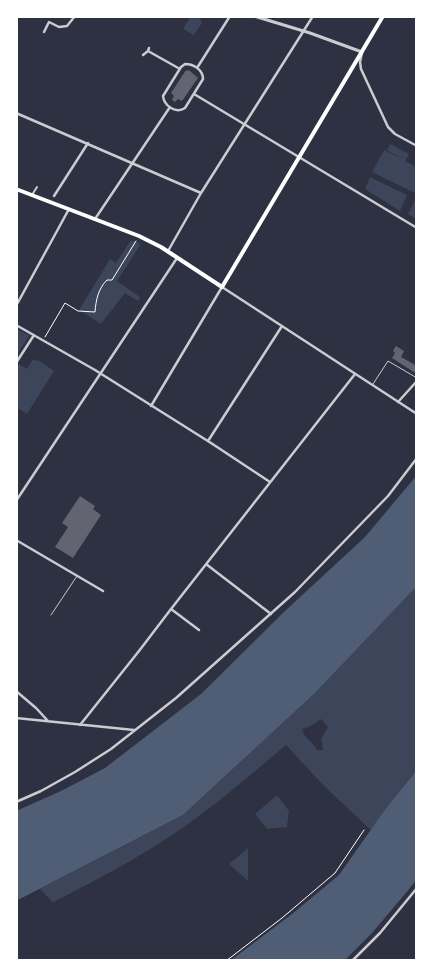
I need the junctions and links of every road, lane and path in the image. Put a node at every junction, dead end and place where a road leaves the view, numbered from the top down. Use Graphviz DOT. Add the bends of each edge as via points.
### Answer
graph roads {
  1 [pos="52,16"];
  2 [pos="74,16"];
  3 [pos="230,16"];
  4 [pos="254,16"];
  5 [pos="313,16"];
  6 [pos="383,16"];
  7 [pos="50,22"];
  8 [pos="303,31"];
  9 [pos="44,32"];
  10 [pos="362,52"];
  11 [pos="143,55"];
  12 [pos="196,68"];
  13 [pos="180,69"];
  14 [pos="194,94"];
  15 [pos="170,107"];
  16 [pos="16,113"];
  17 [pos="244,124"];
  18 [pos="88,143"];
  19 [pos="417,146"];
  20 [pos="299,157"];
  21 [pos="132,162"];
  22 [pos="37,187"];
  23 [pos="16,189"];
  24 [pos="201,193"];
  25 [pos="32,195"];
  26 [pos="54,196"];
  27 [pos="68,209"];
  28 [pos="95,219"];
  29 [pos="417,228"];
  30 [pos="139,236"];
  31 [pos="168,252"];
  32 [pos="177,258"];
  33 [pos="222,287"];
  34 [pos="16,306"];
  35 [pos="16,325"];
  36 [pos="282,326"];
  37 [pos="34,335"];
  38 [pos="43,340"];
  39 [pos="16,363"];
  40 [pos="100,374"];
  41 [pos="355,374"];
  42 [pos="417,380"];
  43 [pos="372,384"];
  44 [pos="398,402"];
  45 [pos="152,406"];
  46 [pos="417,414"];
  47 [pos="208,441"];
  48 [pos="417,458"];
  49 [pos="270,482"];
  50 [pos="16,501"];
  51 [pos="16,540"];
  52 [pos="206,564"];
  53 [pos="78,576"];
  54 [pos="103,591"];
  55 [pos="171,609"];
  56 [pos="271,614"];
  57 [pos="51,615"];
  58 [pos="200,630"];
  59 [pos="16,691"];
  60 [pos="16,718"];
  61 [pos="48,721"];
  62 [pos="80,725"];
  63 [pos="136,730"];
  64 [pos="16,802"];
  65 [pos="364,830"];
  66 [pos="417,888"];
  67 [pos="226,961"];
  68 [pos="352,961"];
  1 -- 7 [label="street"];
  2 -- 7 [label="street" via="67,26 59,27"];
  3 -- 12 [label="street"];
  4 -- 8 [label="street"];
  5 -- 8 [label="street"];
  6 -- 10 [label="main road"];
  7 -- 9 [label="street"];
  8 -- 10 [label="street"];
  8 -- 17 [label="street"];
  10 -- 19 [label="street" via="361,69 388,127"];
  10 -- 20 [label="main road"];
  11 -- 13 [label="street" via="148,50"];
  12 -- 13 [label="street" via="186,64"];
  12 -- 14 [label="street" via="203,78"];
  13 -- 15 [label="street" via="163,96 164,103"];
  14 -- 15 [label="street" via="182,110"];
  14 -- 17 [label="street"];
  15 -- 21 [label="street"];
  16 -- 18 [label="street"];
  17 -- 20 [label="street"];
  17 -- 24 [label="street"];
  18 -- 21 [label="street"];
  18 -- 26 [label="street"];
  20 -- 29 [label="street"];
  20 -- 33 [label="main road"];
  21 -- 24 [label="street"];
  21 -- 28 [label="street"];
  22 -- 25 [label="street"];
  23 -- 25 [label="main road"];
  24 -- 31 [label="street"];
  25 -- 27 [label="main road"];
  27 -- 28 [label="main road"];
  27 -- 34 [label="street"];
  28 -- 30 [label="main road"];
  30 -- 31 [label="main road"];
  30 -- 38 [label="path" via="112,280 103,284 95,312 78,311 64,303"];
  31 -- 32 [label="main road"];
  32 -- 33 [label="main road"];
  32 -- 40 [label="street"];
  33 -- 36 [label="street"];
  33 -- 45 [label="street"];
  35 -- 37 [label="street"];
  36 -- 41 [label="street"];
  36 -- 47 [label="street"];
  37 -- 38 [label="street"];
  37 -- 39 [label="street"];
  38 -- 40 [label="street"];
  40 -- 45 [label="street"];
  40 -- 50 [label="street"];
  41 -- 43 [label="street"];
  41 -- 49 [label="street"];
  42 -- 43 [label="lane" via="388,361"];
  42 -- 44 [label="street"];
  43 -- 44 [label="street"];
  44 -- 46 [label="street"];
  45 -- 47 [label="street"];
  47 -- 49 [label="street"];
  48 -- 56 [label="street" via="388,496"];
  49 -- 52 [label="street"];
  51 -- 53 [label="street"];
  52 -- 55 [label="street"];
  52 -- 56 [label="street"];
  53 -- 54 [label="street"];
  53 -- 57 [label="lane"];
  55 -- 58 [label="street"];
  55 -- 62 [label="street"];
  56 -- 63 [label="street"];
  59 -- 61 [label="street"];
  60 -- 61 [label="street"];
  61 -- 62 [label="street"];
  62 -- 63 [label="street"];
  63 -- 64 [label="street" via="75,772"];
  65 -- 67 [label="path" via="335,874"];
  66 -- 68 [label="street"];
}
